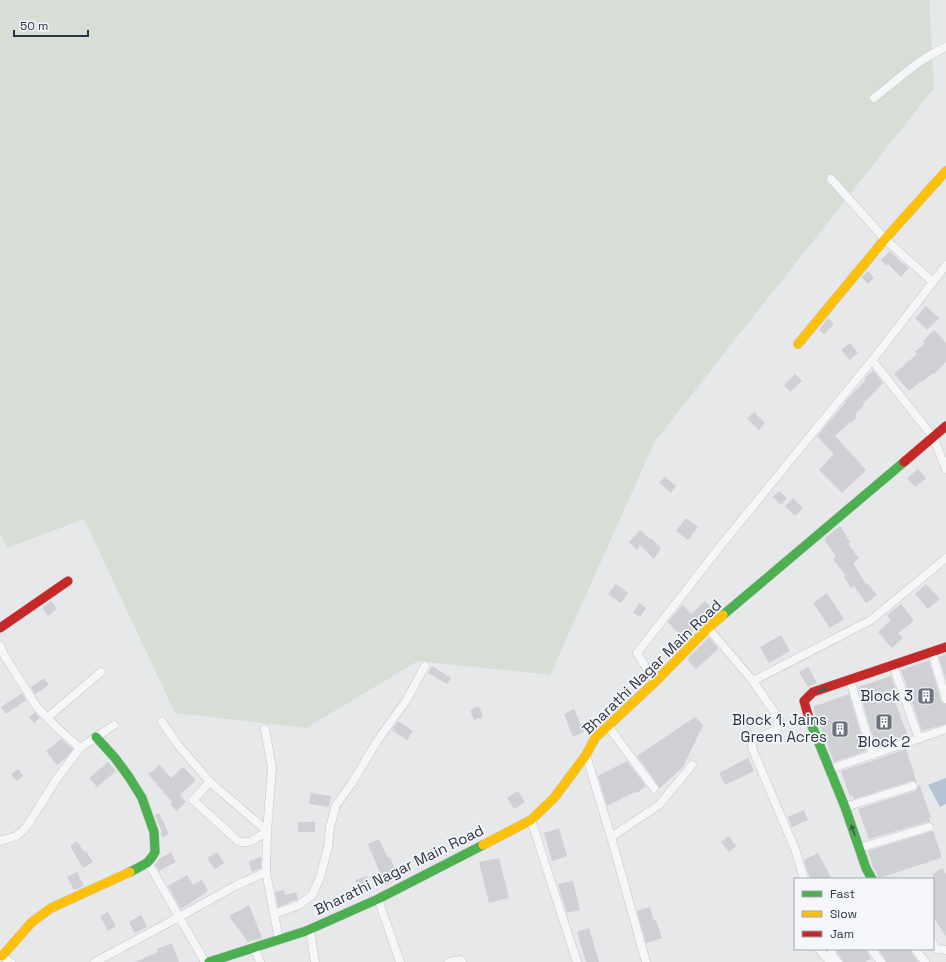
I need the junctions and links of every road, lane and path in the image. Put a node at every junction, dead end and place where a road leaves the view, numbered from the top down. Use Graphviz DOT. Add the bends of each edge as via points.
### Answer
graph roads {
  1 [pos="946,47"];
  2 [pos="874,98"];
  3 [pos="946,171"];
  4 [pos="831,179"];
  5 [pos="885,239"];
  6 [pos="946,265"];
  7 [pos="933,282"];
  8 [pos="798,344"];
  9 [pos="872,360"];
  10 [pos="946,426"];
  11 [pos="933,437"];
  12 [pos="946,469"];
  13 [pos="946,558"];
  14 [pos="68,581"];
  15 [pos="0,628"];
  16 [pos="708,628"];
  17 [pos="0,645"];
  18 [pos="946,647"];
  19 [pos="932,652"];
  20 [pos="2,657"];
  21 [pos="893,665"];
  22 [pos="425,666"];
  23 [pos="102,672"];
  24 [pos="850,680"];
  25 [pos="753,681"];
  26 [pos="655,682"];
  27 [pos="946,699"];
  28 [pos="48,717"];
  29 [pos="162,722"];
  30 [pos="114,724"];
  31 [pos="608,726"];
  32 [pos="265,729"];
  33 [pos="946,729"];
  34 [pos="96,737"];
  35 [pos="919,739"];
  36 [pos="80,748"];
  37 [pos="873,754"];
  38 [pos="586,755"];
  39 [pos="692,765"];
  40 [pos="830,769"];
  41 [pos="210,782"];
  42 [pos="913,786"];
  43 [pos="654,788"];
  44 [pos="845,807"];
  45 [pos="531,820"];
  46 [pos="929,827"];
  47 [pos="267,831"];
  48 [pos="611,837"];
  49 [pos="0,841"];
  50 [pos="859,848"];
  51 [pos="147,863"];
  52 [pos="266,872"];
  53 [pos="804,878"];
  54 [pos="871,878"];
  55 [pos="378,899"];
  56 [pos="274,914"];
  57 [pos="180,917"];
  58 [pos="310,930"];
  59 [pos="280,940"];
  60 [pos="934,945"];
  61 [pos="254,948"];
  62 [pos="820,950"];
  63 [pos="831,950"];
  64 [pos="872,950"];
  65 [pos="916,950"];
  66 [pos="946,950"];
  67 [pos="1,955"];
  68 [pos="11,962"];
  69 [pos="95,962"];
  70 [pos="206,962"];
  71 [pos="209,962"];
  72 [pos="260,962"];
  73 [pos="315,962"];
  74 [pos="400,962"];
  75 [pos="449,962"];
  76 [pos="462,962"];
  77 [pos="577,962"];
  78 [pos="646,962"];
  79 [pos="830,962"];
  80 [pos="838,962"];
  81 [pos="881,962"];
  82 [pos="925,962"];
  1 -- 2 [label="street" via="931,54"];
  3 -- 5 [label="street"];
  4 -- 5 [label="street"];
  5 -- 7 [label="street"];
  5 -- 8 [label="street"];
  6 -- 7 [label="street"];
  7 -- 9 [label="street"];
  9 -- 11 [label="street"];
  9 -- 26 [label="street" via="637,653"];
  10 -- 11 [label="street, Bharathi Nagar Main Road"];
  11 -- 12 [label="street"];
  11 -- 16 [label="street, Bharathi Nagar Main Road"];
  13 -- 25 [label="street" via="871,620"];
  14 -- 15 [label="street"];
  16 -- 25 [label="street"];
  16 -- 26 [label="street, Bharathi Nagar Main Road"];
  17 -- 20 [label="street"];
  18 -- 19 [label="street"];
  19 -- 21 [label="street"];
  19 -- 27 [label="street"];
  20 -- 28 [label="street"];
  21 -- 24 [label="street"];
  21 -- 35 [label="street"];
  22 -- 56 [label="street" via="406,701 376,741 336,805 320,878 312,895 299,905"];
  23 -- 28 [label="street"];
  24 -- 37 [label="street"];
  40 -- 24 [label="street, one-way" via="804,701 813,692"];
  25 -- 53 [label="street" via="779,719 777,729 755,740 752,748 795,849"];
  26 -- 31 [label="street, Bharathi Nagar Main Road"];
  28 -- 36 [label="street"];
  29 -- 41 [label="street"];
  30 -- 34 [label="street"];
  31 -- 38 [label="street, Bharathi Nagar Main Road" via="595,738"];
  31 -- 43 [label="street"];
  32 -- 47 [label="street" via="272,768"];
  33 -- 35 [label="street"];
  34 -- 36 [label="street"];
  34 -- 51 [label="street" via="129,776 142,798 155,842 155,852"];
  35 -- 37 [label="street"];
  36 -- 49 [label="street" via="22,832"];
  37 -- 40 [label="street"];
  38 -- 45 [label="street, Bharathi Nagar Main Road" via="554,798"];
  38 -- 48 [label="street"];
  39 -- 48 [label="street" via="659,805"];
  40 -- 44 [label="street"];
  41 -- 47 [label="street"];
  41 -- 47 [label="street" via="193,800 238,841 252,841"];
  42 -- 44 [label="street"];
  50 -- 44 [label="street, one-way"];
  45 -- 55 [label="street, Bharathi Nagar Main Road"];
  45 -- 77 [label="street"];
  46 -- 50 [label="street"];
  47 -- 52 [label="street"];
  48 -- 78 [label="street"];
  50 -- 54 [label="street"];
  51 -- 57 [label="street"];
  51 -- 67 [label="street" via="51,908 32,922"];
  52 -- 56 [label="street"];
  52 -- 57 [label="street"];
  55 -- 58 [label="street, Bharathi Nagar Main Road"];
  55 -- 74 [label="street"];
  56 -- 59 [label="street"];
  57 -- 69 [label="street"];
  57 -- 70 [label="street"];
  58 -- 59 [label="street, Bharathi Nagar Main Road"];
  58 -- 73 [label="street"];
  59 -- 61 [label="street, Bharathi Nagar Main Road"];
  60 -- 66 [label="street" via="936,949"];
  61 -- 71 [label="street, Bharathi Nagar Main Road"];
  61 -- 72 [label="street"];
  62 -- 79 [label="street"];
  63 -- 80 [label="street"];
  64 -- 81 [label="street"];
  65 -- 82 [label="street"];
  67 -- 68 [label="street"];
  75 -- 76 [label="street"];
}
